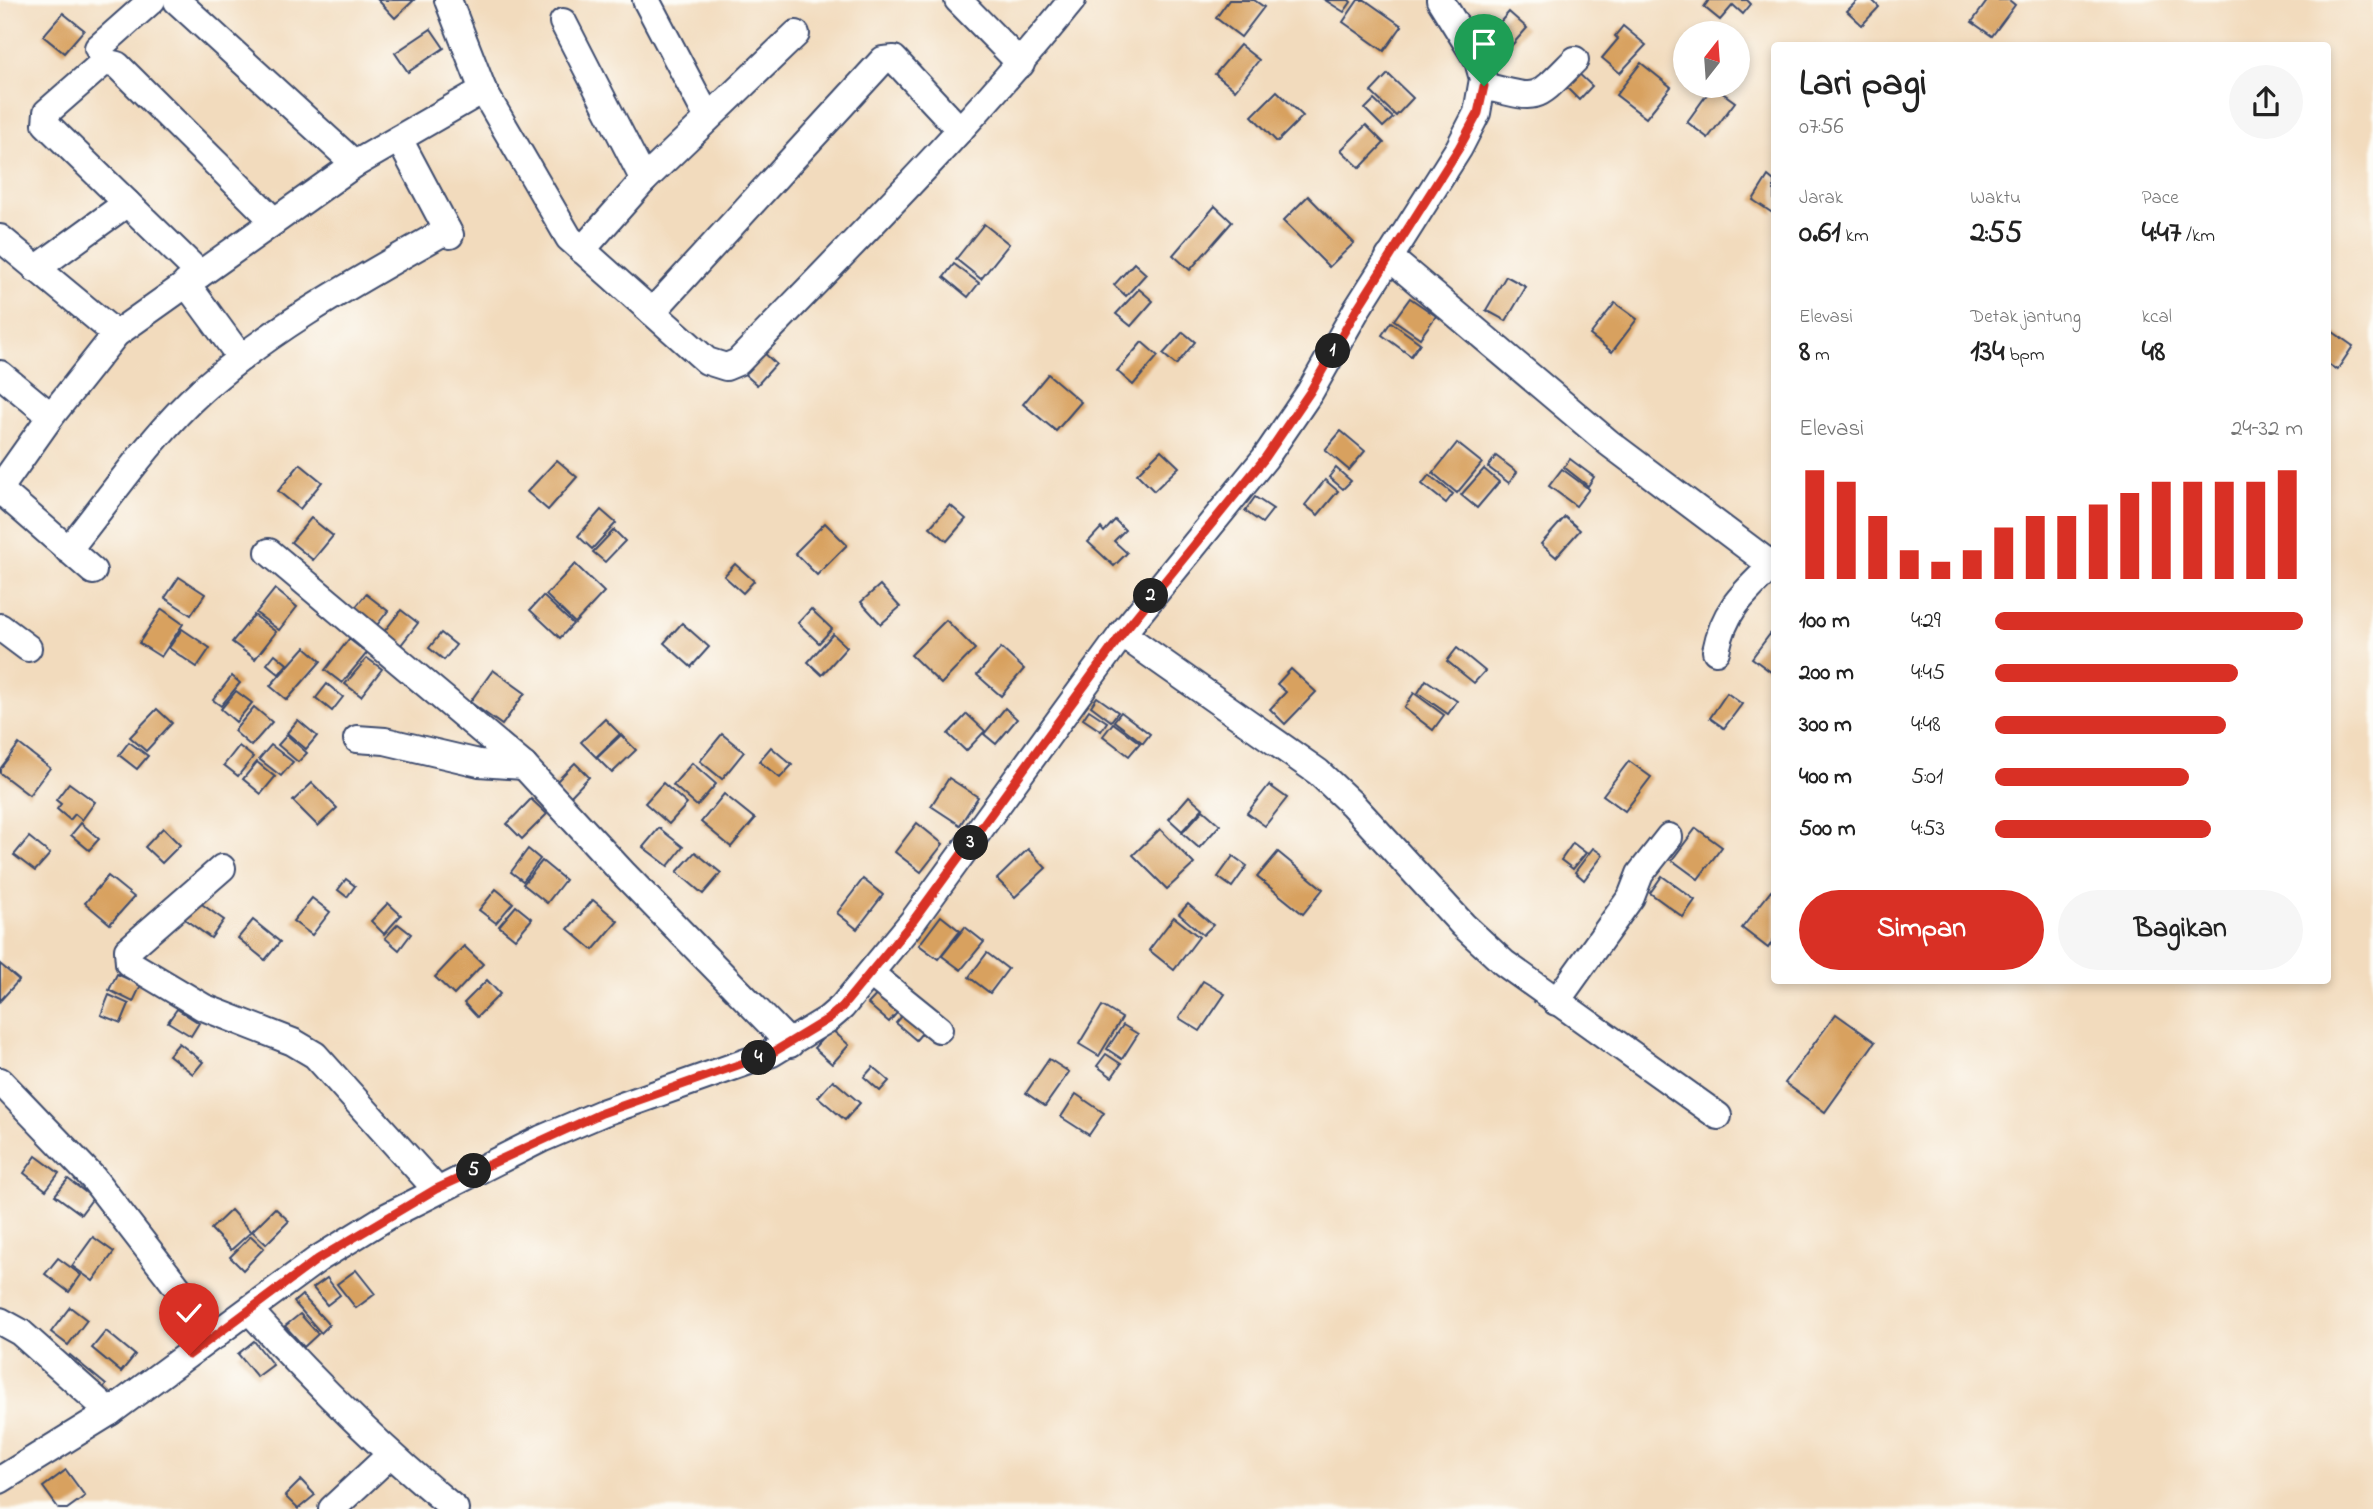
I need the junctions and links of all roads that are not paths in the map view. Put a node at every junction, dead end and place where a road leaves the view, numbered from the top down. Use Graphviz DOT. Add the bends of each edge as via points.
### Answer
graph roads {
  1 [pos="152,0"];
  2 [pos="448,0"];
  3 [pos="646,0"];
  4 [pos="958,0"];
  5 [pos="1072,0"];
  6 [pos="1440,0"];
  7 [pos="177,1"];
  8 [pos="563,22"];
  9 [pos="796,34"];
  10 [pos="98,48"];
  11 [pos="1574,60"];
  12 [pos="1021,64"];
  13 [pos="1484,86"];
  14 [pos="483,90"];
  15 [pos="708,118"];
  16 [pos="960,130"];
  17 [pos="399,139"];
  18 [pos="355,164"];
  19 [pos="644,180"];
  20 [pos="127,203"];
  21 [pos="274,221"];
  22 [pos="0,238"];
  23 [pos="582,250"];
  24 [pos="1389,257"];
  25 [pos="36,269"];
  26 [pos="193,279"];
  27 [pos="652,312"];
  28 [pos="116,334"];
  29 [pos="241,358"];
  30 [pos="0,374"];
  31 [pos="51,416"];
  32 [pos="0,489"];
  33 [pos="68,550"];
  34 [pos="270,552"];
  35 [pos="1771,564"];
  36 [pos="1771,568"];
  37 [pos="93,571"];
  38 [pos="0,627"];
  39 [pos="1122,634"];
  40 [pos="27,648"];
  41 [pos="1716,652"];
  42 [pos="357,739"];
  43 [pos="524,766"];
  44 [pos="1669,837"];
  45 [pos="222,868"];
  46 [pos="871,974"];
  47 [pos="1556,1002"];
  48 [pos="939,1029"];
  49 [pos="790,1044"];
  50 [pos="0,1081"];
  51 [pos="1718,1116"];
  52 [pos="436,1189"];
  53 [pos="250,1311"];
  54 [pos="0,1321"];
  55 [pos="215,1336"];
  56 [pos="110,1412"];
  57 [pos="390,1455"];
  58 [pos="0,1480"];
  59 [pos="332,1509"];
  60 [pos="455,1509"];
  1 -- 10 [label="street"];
  2 -- 14 [label="street"];
  3 -- 15 [label="street"];
  4 -- 12 [label="street"];
  5 -- 12 [label="street"];
  6 -- 13 [label="street" via="1478,61"];
  7 -- 18 [label="street"];
  8 -- 19 [label="street"];
  9 -- 15 [label="street"];
  11 -- 13 [label="street" via="1544,92 1534,96"];
  12 -- 16 [label="street"];
  13 -- 24 [label="street" via="1478,113 1459,148"];
  14 -- 17 [label="street"];
  14 -- 23 [label="street" via="547,204"];
  15 -- 19 [label="street"];
  16 -- 27 [label="street" via="738,362 726,368 707,360"];
  16 -- 27 [label="street" via="894,59 883,60"];
  17 -- 18 [label="street"];
  17 -- 29 [label="street" via="449,232 327,299"];
  18 -- 21 [label="street"];
  19 -- 23 [label="street"];
  20 -- 21 [label="street" via="44,121 47,112 107,61 117,65"];
  20 -- 25 [label="street"];
  20 -- 26 [label="street"];
  21 -- 26 [label="street"];
  22 -- 25 [label="street"];
  23 -- 27 [label="street"];
  24 -- 35 [label="street" via="1609,443"];
  24 -- 39 [label="street" via="1310,392 1265,458"];
  25 -- 28 [label="street"];
  26 -- 28 [label="street"];
  26 -- 29 [label="street"];
  28 -- 31 [label="street"];
  29 -- 33 [label="street" via="165,429"];
  30 -- 31 [label="street"];
  31 -- 32 [label="street"];
  32 -- 33 [label="street"];
  33 -- 37 [label="street"];
  34 -- 43 [label="street"];
  36 -- 41 [label="street" via="1727,613"];
  38 -- 40 [label="street"];
  39 -- 46 [label="street"];
  39 -- 47 [label="street" via="1318,772 1463,925"];
  42 -- 43 [label="street" via="479,763"];
  43 -- 49 [label="street"];
  44 -- 47 [label="street"];
  45 -- 52 [label="street" via="128,950 129,963 203,1007 293,1042 314,1055"];
  46 -- 48 [label="street"];
  46 -- 49 [label="street" via="828,1019"];
  47 -- 51 [label="street"];
  49 -- 52 [label="street" via="602,1113"];
  50 -- 55 [label="street" via="93,1178"];
  52 -- 53 [label="street" via="318,1259"];
  53 -- 55 [label="street"];
  53 -- 57 [label="street"];
  54 -- 56 [label="street" via="20,1332"];
  55 -- 56 [label="street"];
  56 -- 58 [label="street"];
  57 -- 59 [label="street"];
  57 -- 60 [label="street"];
}
